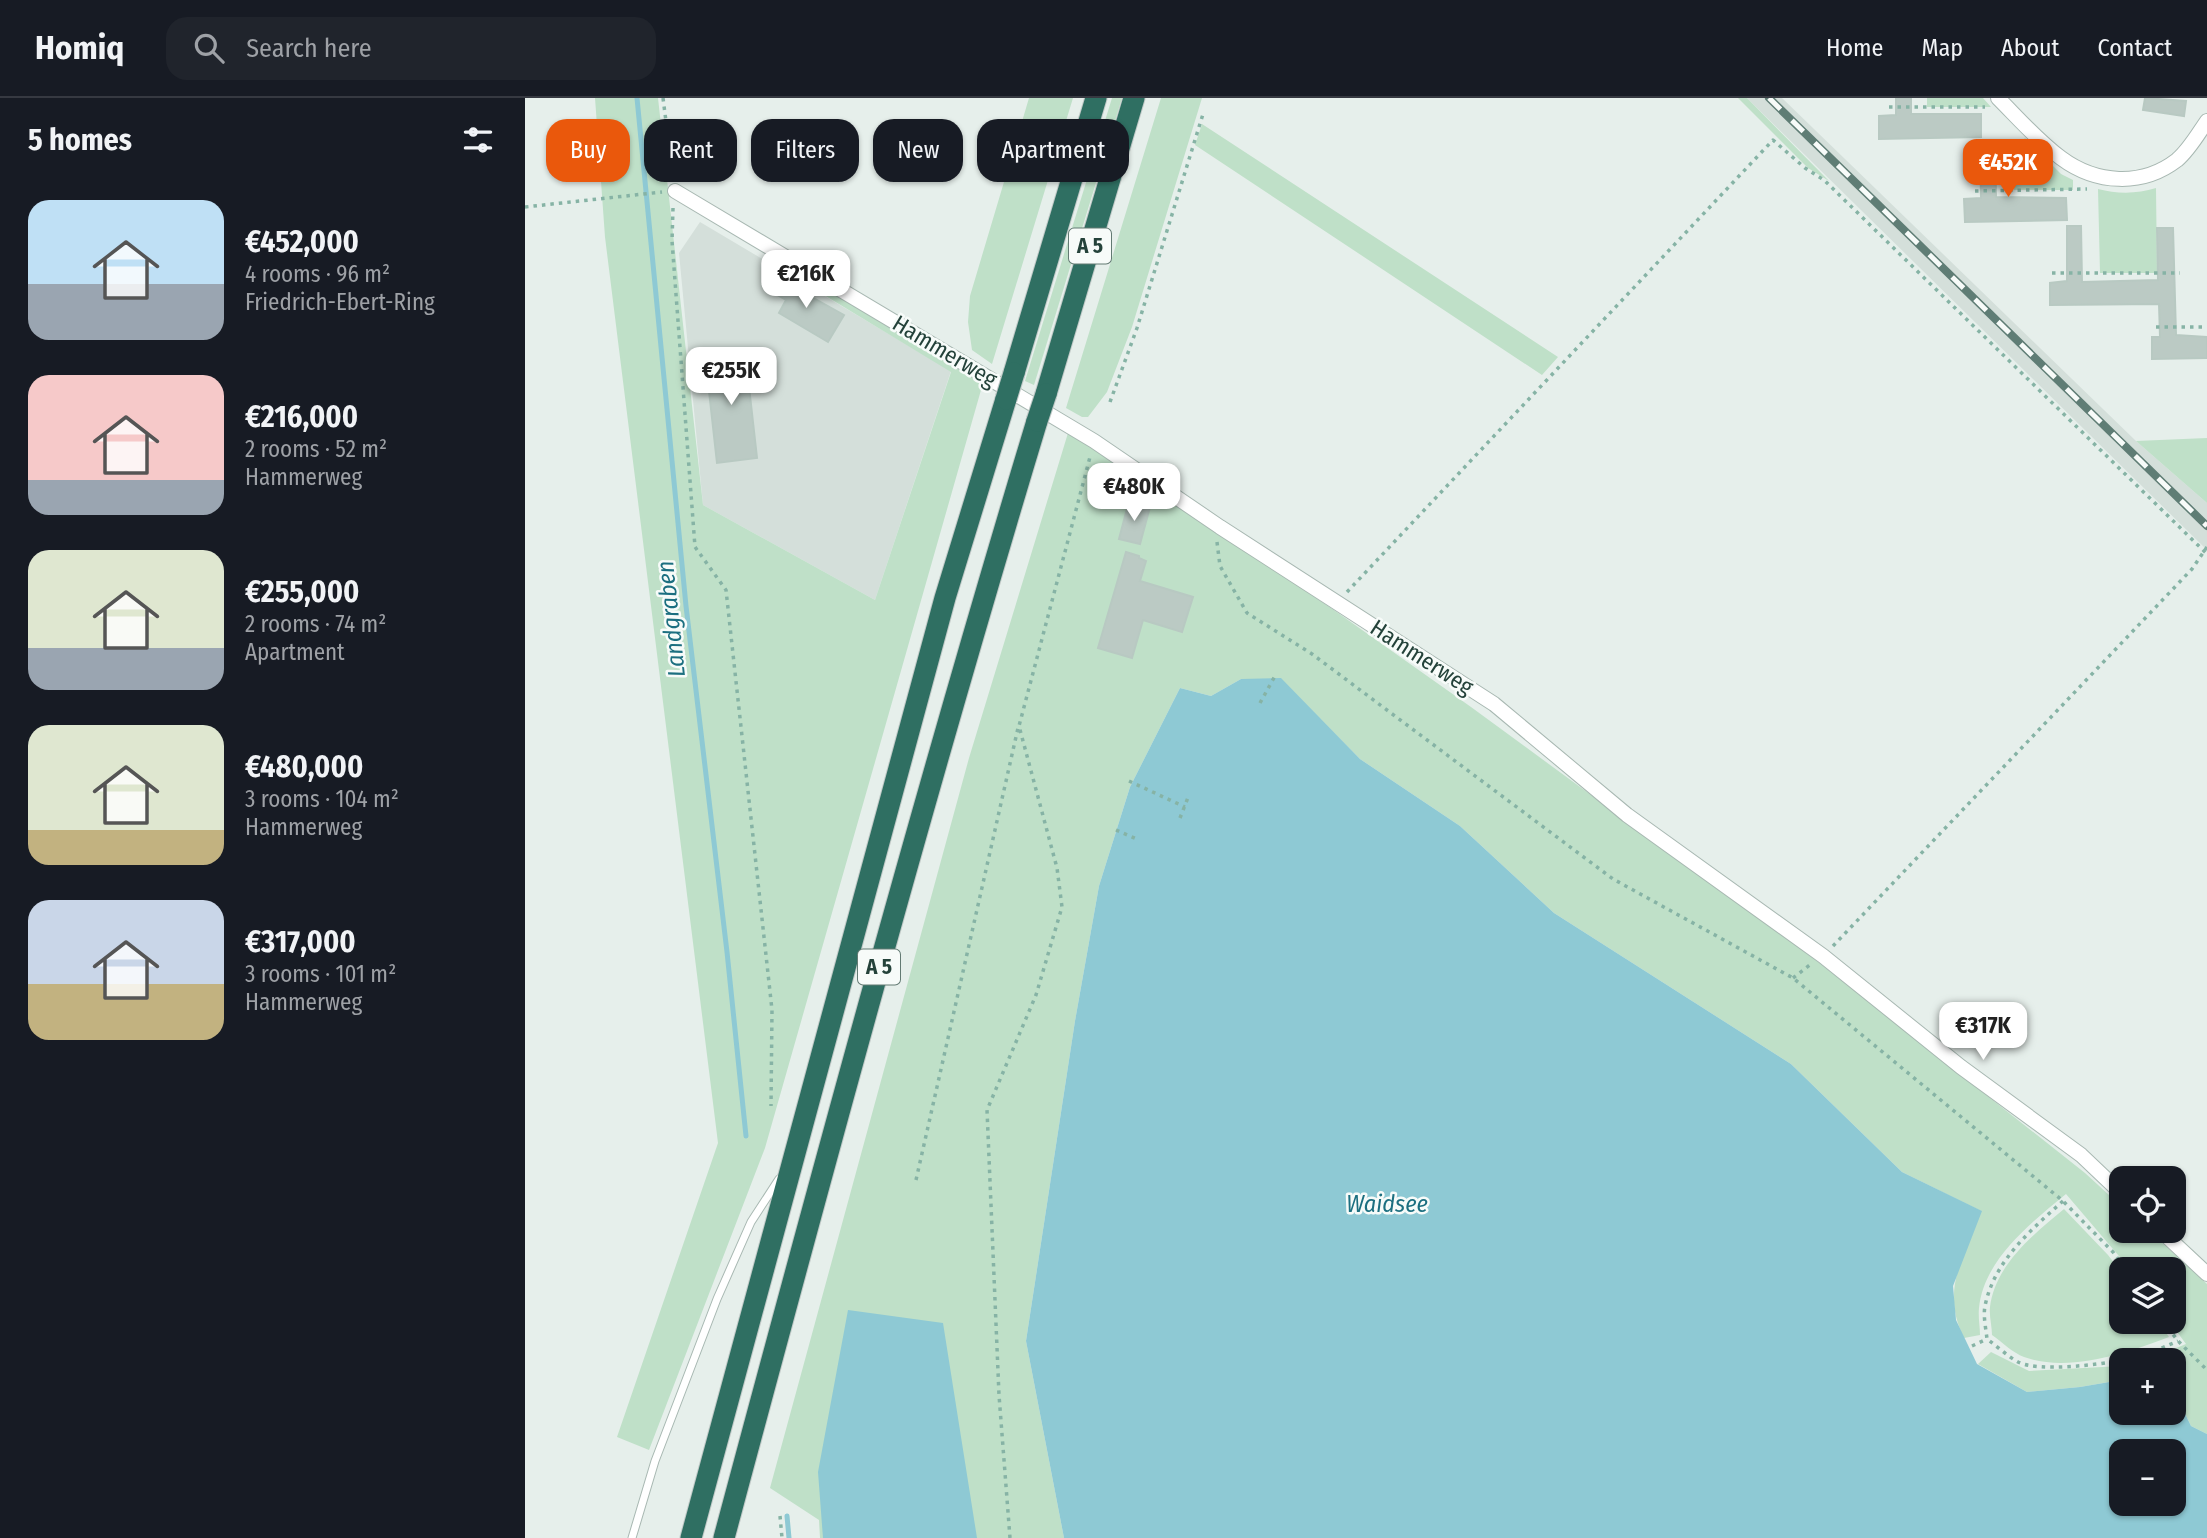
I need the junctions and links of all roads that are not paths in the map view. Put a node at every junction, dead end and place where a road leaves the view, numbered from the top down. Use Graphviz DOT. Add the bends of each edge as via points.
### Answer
graph roads {
  1 [pos="1096,98"];
  2 [pos="1133,98"];
  3 [pos="2002,102"];
  4 [pos="2207,121"];
  5 [pos="675,191"];
  6 [pos="793,1158"];
  7 [pos="2109,1182"];
  8 [pos="2174,1243"];
  9 [pos="2207,1274"];
  10 [pos="632,1538"];
  11 [pos="691,1538"];
  12 [pos="726,1538"];
  1 -- 6 [label="highway, A 5, bridge" via="945,598"];
  2 -- 12 [label="highway, A 5, bridge" via="934,769"];
  3 -- 4 [label="street" via="2060,158 2086,174 2117,180 2141,177 2178,159"];
  5 -- 7 [label="street, Hammerweg" via="1094,441 1494,704 1627,815 1823,956 1961,1067 2081,1155"];
  6 -- 10 [label="lane" via="751,1222 716,1300 655,1461"];
  6 -- 11 [label="highway, A 5"];
  8 -- 9 [label="street"];
}
